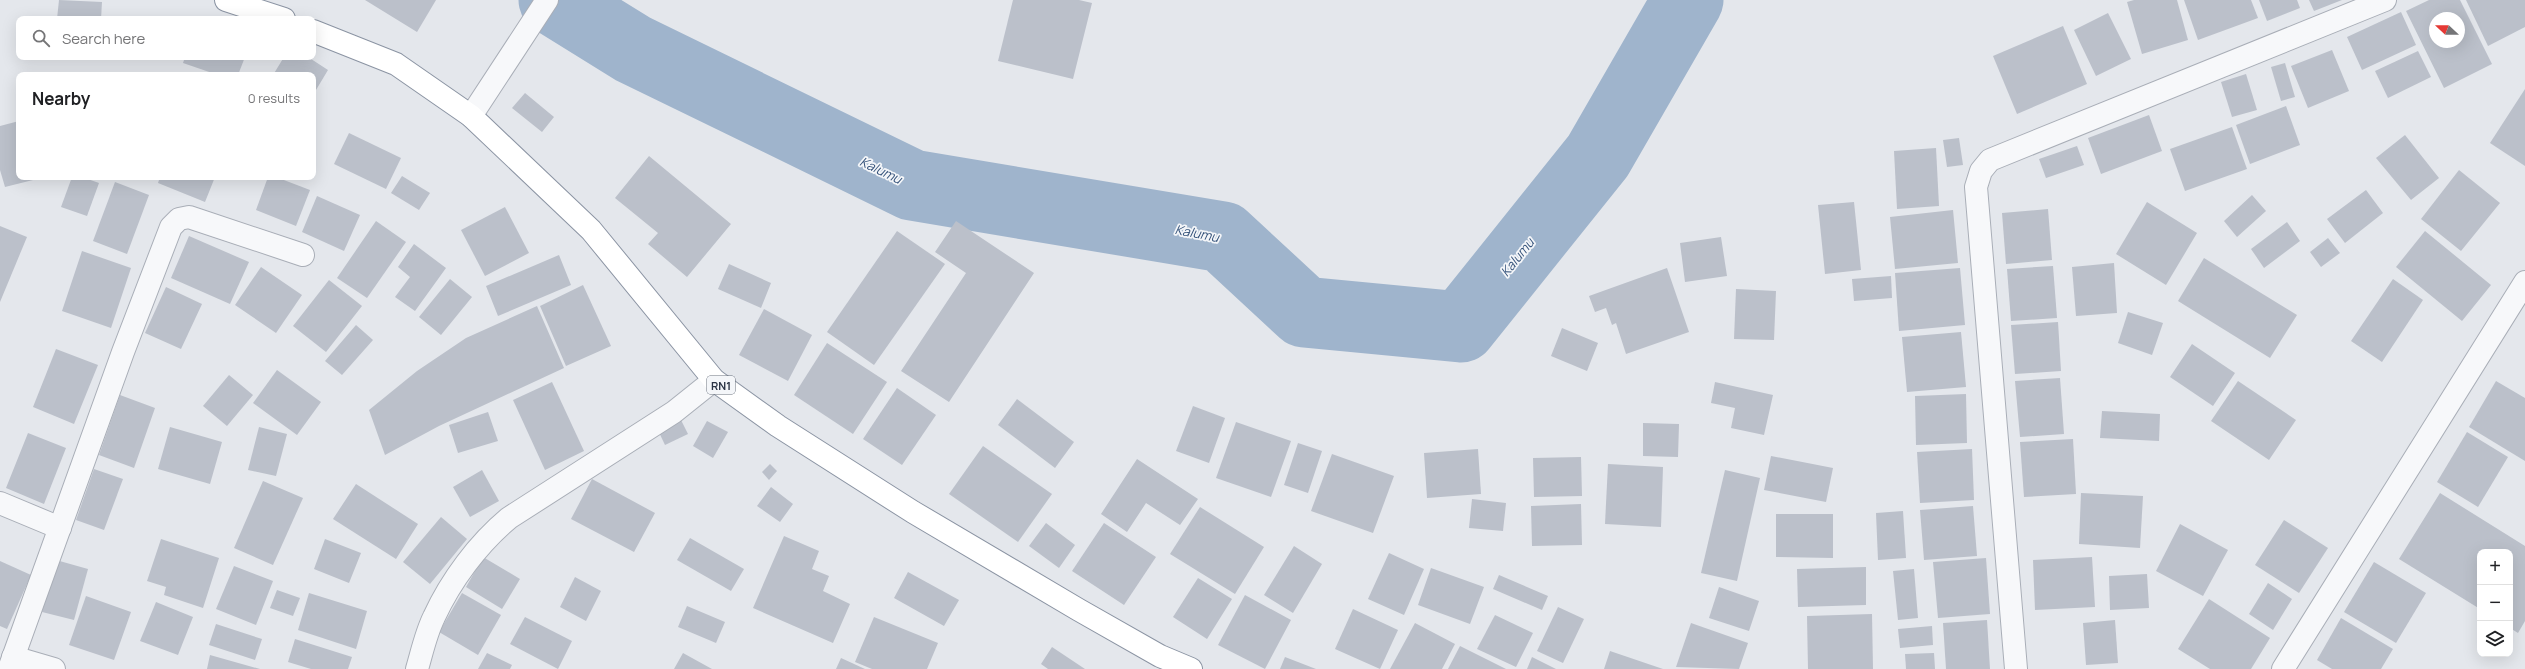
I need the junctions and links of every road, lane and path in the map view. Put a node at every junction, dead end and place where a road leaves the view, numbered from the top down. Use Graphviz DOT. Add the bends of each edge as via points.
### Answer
graph roads {
  1 [pos="226,0"];
  2 [pos="547,0"];
  3 [pos="2385,0"];
  4 [pos="275,16"];
  5 [pos="316,32"];
  6 [pos="471,116"];
  7 [pos="303,255"];
  8 [pos="2525,282"];
  9 [pos="714,380"];
  10 [pos="0,503"];
  11 [pos="60,528"];
  12 [pos="11,663"];
  13 [pos="54,669"];
  14 [pos="417,669"];
  15 [pos="1190,669"];
  16 [pos="2016,669"];
  17 [pos="2283,669"];
  1 -- 4 [label="highway"];
  2 -- 6 [label="street"];
  3 -- 16 [label="street" via="1990,160 1981,170 1976,186"];
  5 -- 6 [label="highway, RN1" via="396,64"];
  6 -- 9 [label="highway, RN1" via="591,230"];
  7 -- 11 [label="street" via="189,217 179,219 171,227"];
  8 -- 17 [label="street"];
  9 -- 14 [label="street" via="674,412 509,518 490,534 448,589 433,618"];
  9 -- 15 [label="highway, RN1" via="778,426 913,512 1160,656"];
  10 -- 11 [label="street"];
  11 -- 12 [label="street"];
  12 -- 13 [label="street"];
}
